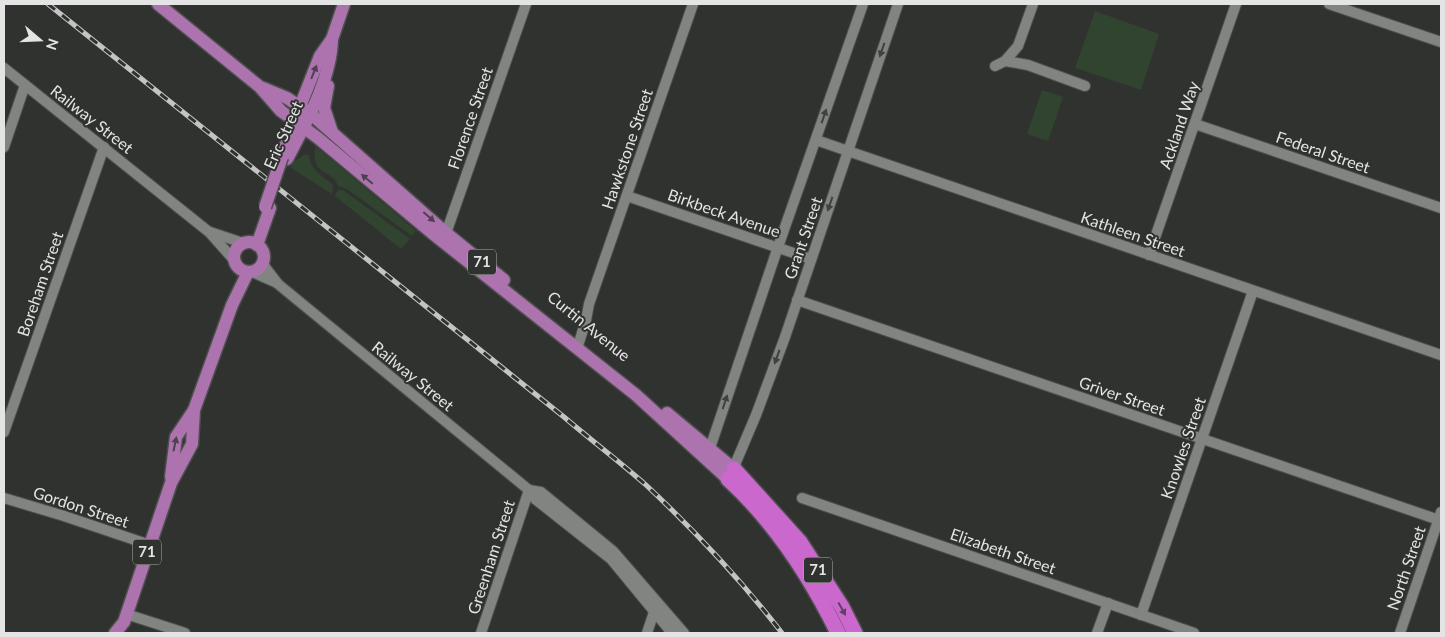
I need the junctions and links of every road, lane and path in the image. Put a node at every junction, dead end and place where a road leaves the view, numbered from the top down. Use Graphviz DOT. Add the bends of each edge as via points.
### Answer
graph roads {
  1 [pos="158,4"];
  2 [pos="344,4"];
  3 [pos="526,4"];
  4 [pos="693,4"];
  5 [pos="863,4"];
  6 [pos="898,4"];
  7 [pos="1033,4"];
  8 [pos="1236,4"];
  9 [pos="1330,4"];
  10 [pos="332,39"];
  11 [pos="1441,42"];
  12 [pos="329,63"];
  13 [pos="4,68"];
  14 [pos="25,85"];
  15 [pos="1085,86"];
  16 [pos="260,87"];
  17 [pos="305,110"];
  18 [pos="299,124"];
  19 [pos="1195,124"];
  20 [pos="332,132"];
  21 [pos="816,140"];
  22 [pos="4,147"];
  23 [pos="104,147"];
  24 [pos="848,151"];
  25 [pos="627,196"];
  26 [pos="1441,208"];
  27 [pos="209,232"];
  28 [pos="445,237"];
  29 [pos="251,243"];
  30 [pos="778,247"];
  31 [pos="1149,255"];
  32 [pos="811,260"];
  33 [pos="262,263"];
  34 [pos="244,268"];
  35 [pos="278,284"];
  36 [pos="1254,291"];
  37 [pos="797,300"];
  38 [pos="575,343"];
  39 [pos="1441,356"];
  40 [pos="4,432"];
  41 [pos="1202,440"];
  42 [pos="708,453"];
  43 [pos="731,474"];
  44 [pos="528,490"];
  45 [pos="4,498"];
  46 [pos="802,498"];
  47 [pos="1440,516"];
  48 [pos="150,545"];
  49 [pos="1108,603"];
  50 [pos="656,608"];
  51 [pos="1141,615"];
  52 [pos="124,623"];
  53 [pos="116,633"];
  54 [pos="185,633"];
  55 [pos="481,633"];
  56 [pos="647,633"];
  57 [pos="672,633"];
  58 [pos="684,633"];
  59 [pos="838,633"];
  60 [pos="855,633"];
  61 [pos="1097,633"];
  62 [pos="1194,633"];
  63 [pos="1400,633"];
  1 -- 16 [label="main road, Curtin Avenue"];
  2 -- 10 [label="main road, Eric Street"];
  3 -- 28 [label="street, Florence Street"];
  4 -- 25 [label="street, Hawkstone Street"];
  21 -- 5 [label="street, Grant Street, one-way"];
  6 -- 24 [label="street, Grant Street, one-way"];
  7 -- 15 [label="street" via="1018,46 1000,64 1028,65"];
  8 -- 19 [label="street, Ackland Way"];
  9 -- 11 [label="street"];
  10 -- 12 [label="main road, Eric Street"];
  17 -- 10 [label="main road, Eric Street, one-way" via="320,56"];
  12 -- 17 [label="main road, Eric Street"];
  12 -- 20 [label="main road" via="333,71 324,108"];
  13 -- 14 [label="street, Railway Street"];
  14 -- 22 [label="street"];
  14 -- 23 [label="street, Railway Street"];
  16 -- 17 [label="main road, Curtin Avenue" via="288,98"];
  16 -- 18 [label="main road, Curtin Avenue" via="281,111"];
  17 -- 18 [label="main road, Eric Street"];
  17 -- 20 [label="main road, Curtin Avenue / 71"];
  28 -- 18 [label="main road, Curtin Avenue / 71, one-way"];
  18 -- 29 [label="main road, Eric Street / 71"];
  19 -- 26 [label="street, Federal Street"];
  19 -- 31 [label="street, Ackland Way"];
  20 -- 28 [label="main road, Curtin Avenue / 71, one-way"];
  21 -- 24 [label="street, Kathleen Street"];
  21 -- 30 [label="street, Grant Street"];
  23 -- 27 [label="street, Railway Street"];
  23 -- 40 [label="street, Boreham Street"];
  24 -- 31 [label="street, Kathleen Street"];
  24 -- 32 [label="street, Grant Street, one-way"];
  25 -- 30 [label="street, Birkbeck Avenue"];
  25 -- 38 [label="street, Hawkstone Street"];
  27 -- 29 [label="street, Railway Street"];
  27 -- 34 [label="street, Railway Street"];
  28 -- 38 [label="main road, Curtin Avenue / 71"];
  29 -- 33 [label="main road" via="263,251"];
  29 -- 34 [label="main road, 71" via="236,250"];
  30 -- 32 [label="street, Birkbeck Avenue"];
  42 -- 30 [label="street, Grant Street, one-way"];
  31 -- 36 [label="street, Kathleen Street"];
  32 -- 37 [label="street, Grant Street"];
  33 -- 34 [label="main road" via="260,267"];
  33 -- 35 [label="street, Railway Street"];
  34 -- 35 [label="street, Railway Street"];
  34 -- 48 [label="main road, 71" via="194,410 192,444 170,483"];
  35 -- 44 [label="street, Railway Street"];
  36 -- 39 [label="street, Kathleen Street"];
  36 -- 41 [label="street, Knowles Street"];
  37 -- 41 [label="street, Griver Street"];
  37 -- 43 [label="street, Grant Street, one-way"];
  38 -- 42 [label="main road, Curtin Avenue / 71"];
  41 -- 47 [label="street, Griver Street"];
  41 -- 51 [label="street, Knowles Street"];
  42 -- 43 [label="main road, Curtin Avenue / 71"];
  43 -- 59 [label="highway, Curtin Avenue / 71" via="787,544"];
  43 -- 60 [label="highway, Curtin Avenue / 71, one-way" via="800,542"];
  44 -- 50 [label="street, Railway Street" via="541,492 613,551"];
  44 -- 55 [label="street, Greenham Street"];
  45 -- 48 [label="street, Gordon Street"];
  46 -- 49 [label="street, Elizabeth Street"];
  47 -- 63 [label="street, North Street"];
  48 -- 52 [label="main road, 71"];
  49 -- 51 [label="street, Elizabeth Street"];
  49 -- 61 [label="street"];
  50 -- 56 [label="street"];
  50 -- 57 [label="street, Railway Street"];
  50 -- 58 [label="street, Railway Street"];
  51 -- 62 [label="street, Elizabeth Street"];
  52 -- 53 [label="main road, 71"];
  52 -- 54 [label="street"];
}
